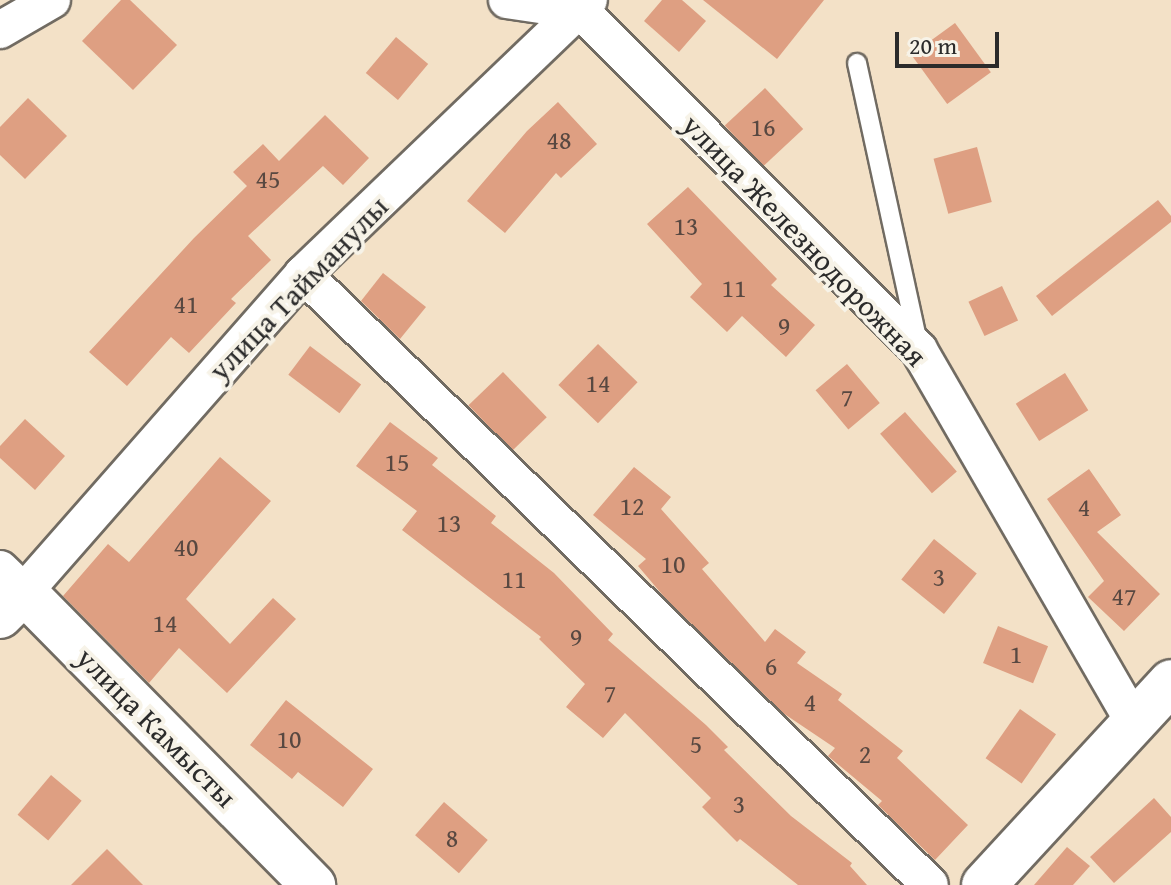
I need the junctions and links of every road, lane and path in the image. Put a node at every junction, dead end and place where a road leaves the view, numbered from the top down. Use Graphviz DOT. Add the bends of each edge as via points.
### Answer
graph roads {
  1 [pos="52,0"];
  2 [pos="507,0"];
  3 [pos="585,6"];
  4 [pos="0,30"];
  5 [pos="857,63"];
  6 [pos="303,274"];
  7 [pos="919,350"];
  8 [pos="8,593"];
  9 [pos="1171,682"];
  10 [pos="1134,722"];
  11 [pos="313,885"];
  12 [pos="930,885"];
  13 [pos="984,885"];
  1 -- 4 [label="street"];
  2 -- 3 [label="street"];
  3 -- 6 [label="street, улица Тайманулы"];
  3 -- 7 [label="street, улица Железнодорожная"];
  5 -- 7 [label="lane"];
  6 -- 8 [label="street, улица Тайманулы"];
  6 -- 12 [label="street"];
  7 -- 10 [label="street, улица Железнодорожная"];
  8 -- 11 [label="street, улица Камысты"];
  9 -- 10 [label="street"];
  10 -- 13 [label="street"];
}
